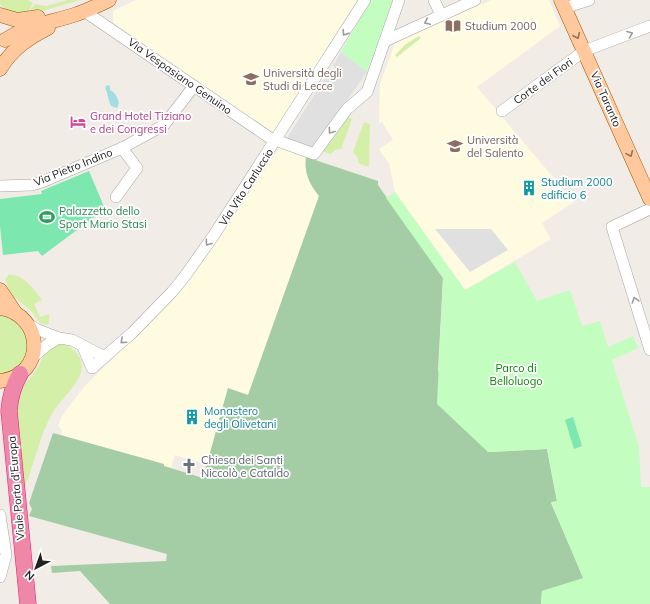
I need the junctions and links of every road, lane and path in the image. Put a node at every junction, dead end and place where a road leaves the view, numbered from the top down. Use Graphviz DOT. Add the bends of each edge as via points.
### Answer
graph roads {
  1 [pos="109,0"];
  2 [pos="365,0"];
  3 [pos="399,0"];
  4 [pos="434,0"];
  5 [pos="475,0"];
  6 [pos="589,0"];
  7 [pos="563,4"];
  8 [pos="85,8"];
  9 [pos="441,15"];
  10 [pos="0,16"];
  11 [pos="650,26"];
  12 [pos="385,41"];
  13 [pos="4,48"];
  14 [pos="584,51"];
  15 [pos="0,69"];
  16 [pos="194,86"];
  17 [pos="502,112"];
  18 [pos="276,140"];
  19 [pos="122,148"];
  20 [pos="0,186"];
  21 [pos="116,197"];
  22 [pos="650,199"];
  23 [pos="650,209"];
  24 [pos="0,290"];
  25 [pos="0,308"];
  26 [pos="14,311"];
  27 [pos="28,324"];
  28 [pos="648,337"];
  29 [pos="59,338"];
  30 [pos="83,347"];
  31 [pos="650,350"];
  32 [pos="33,357"];
  33 [pos="105,357"];
  34 [pos="20,374"];
  35 [pos="0,381"];
  36 [pos="0,408"];
  37 [pos="0,515"];
  38 [pos="0,577"];
  39 [pos="20,604"];
  40 [pos="28,604"];
  1 -- 8 [label="main road"];
  2 -- 18 [label="street, Via Vito Carluccio, one-way"];
  3 -- 12 [label="street"];
  4 -- 9 [label="street"];
  5 -- 9 [label="street"];
  6 -- 7 [label="street"];
  7 -- 14 [label="main road, Via Taranto, one-way"];
  8 -- 10 [label="main road" via="24,20"];
  8 -- 13 [label="main road" via="26,40"];
  8 -- 16 [label="street, Via Vespasiano Genuino"];
  9 -- 12 [label="street, one-way"];
  10 -- 13 [label="main road" via="6,29"];
  14 -- 11 [label="street, Corte dei Fiori, one-way"];
  12 -- 18 [label="street, Via Vespasiano Genuino, one-way" via="367,92 347,109 314,154"];
  13 -- 15 [label="main road"];
  14 -- 17 [label="street, Corte dei Fiori"];
  14 -- 22 [label="main road, Via Taranto, one-way"];
  16 -- 18 [label="street, Via Vespasiano Genuino"];
  16 -- 19 [label="street, Via Pietro Indino" via="164,125"];
  18 -- 33 [label="street, Via Vito Carluccio, one-way" via="172,292"];
  19 -- 20 [label="street, Via Pietro Indino" via="42,182"];
  19 -- 21 [label="street, Via Pietro Indino" via="137,168"];
  28 -- 23 [label="street, one-way" via="612,227"];
  24 -- 26 [label="main road"];
  25 -- 26 [label="main road"];
  26 -- 27 [label="main road"];
  27 -- 29 [label="street"];
  27 -- 32 [label="main road" via="34,335"];
  28 -- 31 [label="street"];
  29 -- 30 [label="street" via="72,340"];
  29 -- 32 [label="street"];
  30 -- 33 [label="street"];
  30 -- 33 [label="street, Via Vito Carluccio" via="92,368"];
  32 -- 34 [label="main road, Viale Porta d'Europa"];
  34 -- 35 [label="main road"];
  34 -- 40 [label="highway, Viale Porta d'Europa" via="10,398 9,411"];
  36 -- 39 [label="highway, Viale Porta d'Europa"];
  37 -- 38 [label="street" via="6,556"];
}
